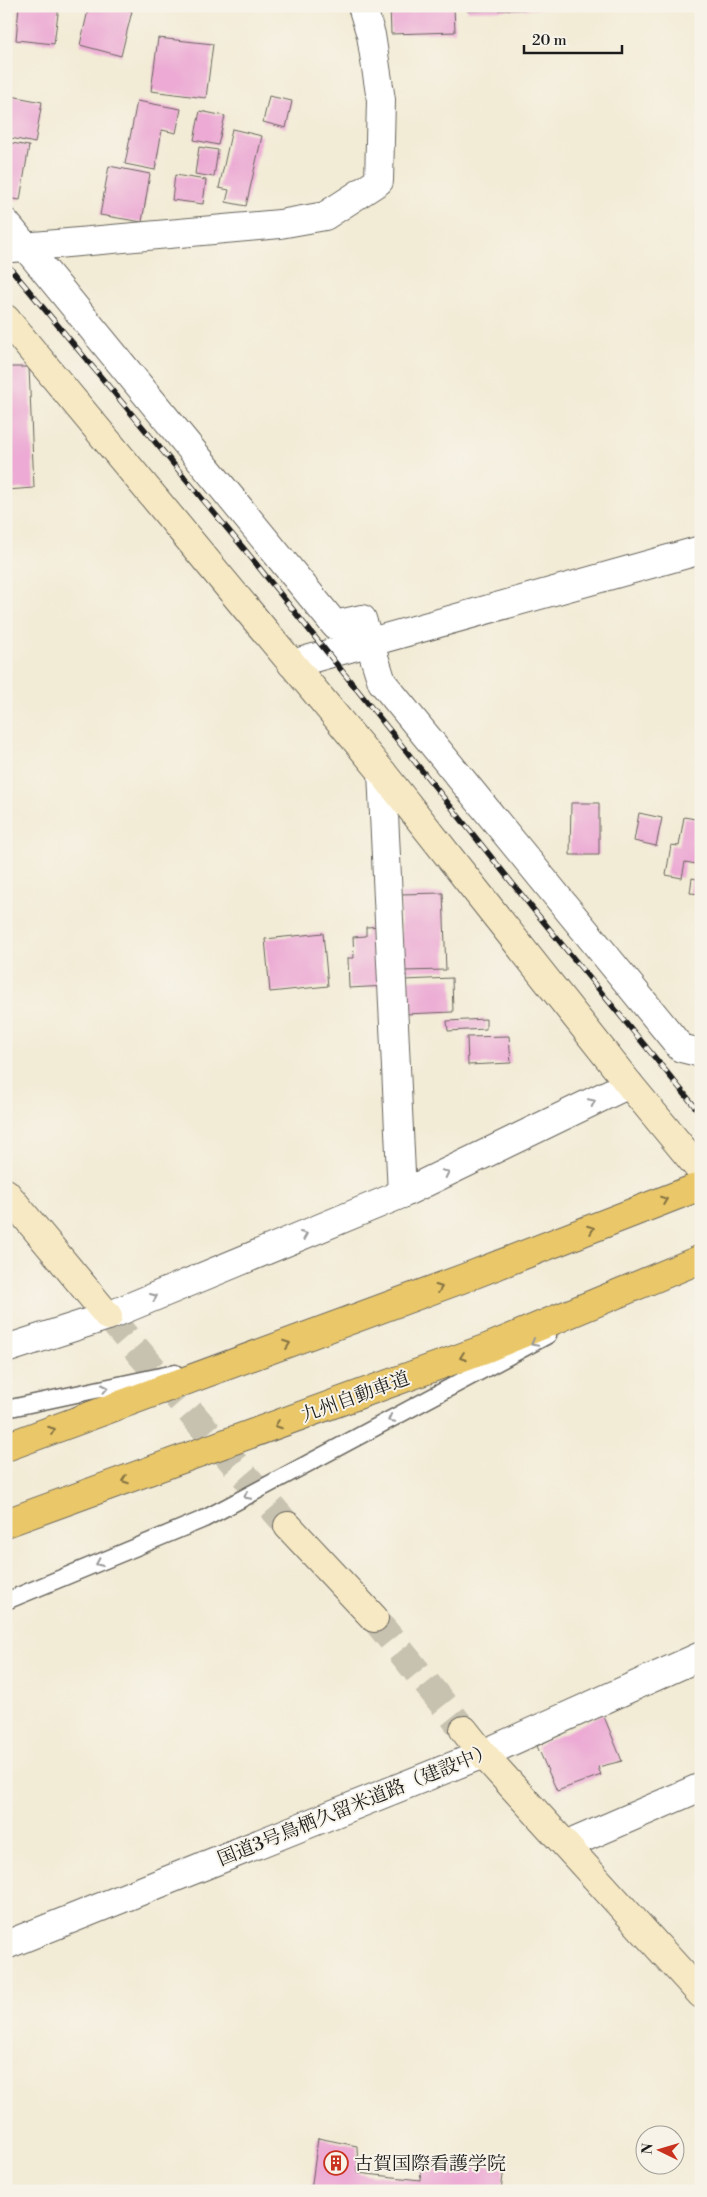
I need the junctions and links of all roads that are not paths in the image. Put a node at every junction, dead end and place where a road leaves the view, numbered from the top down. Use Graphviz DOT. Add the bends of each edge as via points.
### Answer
graph roads {
  1 [pos="362,6"];
  2 [pos="6,223"];
  3 [pos="17,248"];
  4 [pos="6,319"];
  5 [pos="701,550"];
  6 [pos="370,642"];
  7 [pos="292,664"];
  8 [pos="382,772"];
  9 [pos="701,1053"];
  10 [pos="629,1084"];
  11 [pos="701,1171"];
  12 [pos="701,1186"];
  13 [pos="6,1193"];
  14 [pos="402,1194"];
  15 [pos="701,1260"];
  16 [pos="654,1279"];
  17 [pos="108,1316"];
  18 [pos="6,1348"];
  19 [pos="249,1358"];
  20 [pos="6,1409"];
  21 [pos="6,1447"];
  22 [pos="6,1524"];
  23 [pos="288,1526"];
  24 [pos="6,1601"];
  25 [pos="374,1618"];
  26 [pos="701,1656"];
  27 [pos="464,1730"];
  28 [pos="483,1754"];
  29 [pos="701,1787"];
  30 [pos="567,1845"];
  31 [pos="6,1945"];
  32 [pos="701,1994"];
  1 -- 3 [label="street" via="371,35 381,100 379,181 325,216 280,224"];
  2 -- 3 [label="street"];
  3 -- 6 [label="street" via="335,625 362,620"];
  4 -- 7 [label="street"];
  5 -- 6 [label="street"];
  6 -- 7 [label="street"];
  6 -- 9 [label="street" via="382,682 681,1048"];
  7 -- 8 [label="street"];
  8 -- 10 [label="street"];
  8 -- 14 [label="street"];
  10 -- 11 [label="street"];
  14 -- 10 [label="street, one-way"];
  19 -- 12 [label="highway, one-way"];
  13 -- 17 [label="street"];
  17 -- 14 [label="street, one-way"];
  15 -- 16 [label="highway, 九州自動車道"];
  16 -- 22 [label="highway, 九州自動車道, one-way" via="487,1348"];
  16 -- 24 [label="lane, one-way" via="204,1519"];
  17 -- 18 [label="street"];
  20 -- 19 [label="lane, one-way"];
  21 -- 19 [label="highway, one-way"];
  23 -- 25 [label="street"];
  26 -- 28 [label="street, 国道3号鳥栖久留米道路（建設中）"];
  27 -- 28 [label="street"];
  28 -- 30 [label="street"];
  28 -- 31 [label="street, 国道3号鳥栖久留米道路（建設中）"];
  29 -- 30 [label="street"];
  30 -- 32 [label="street"];
}
